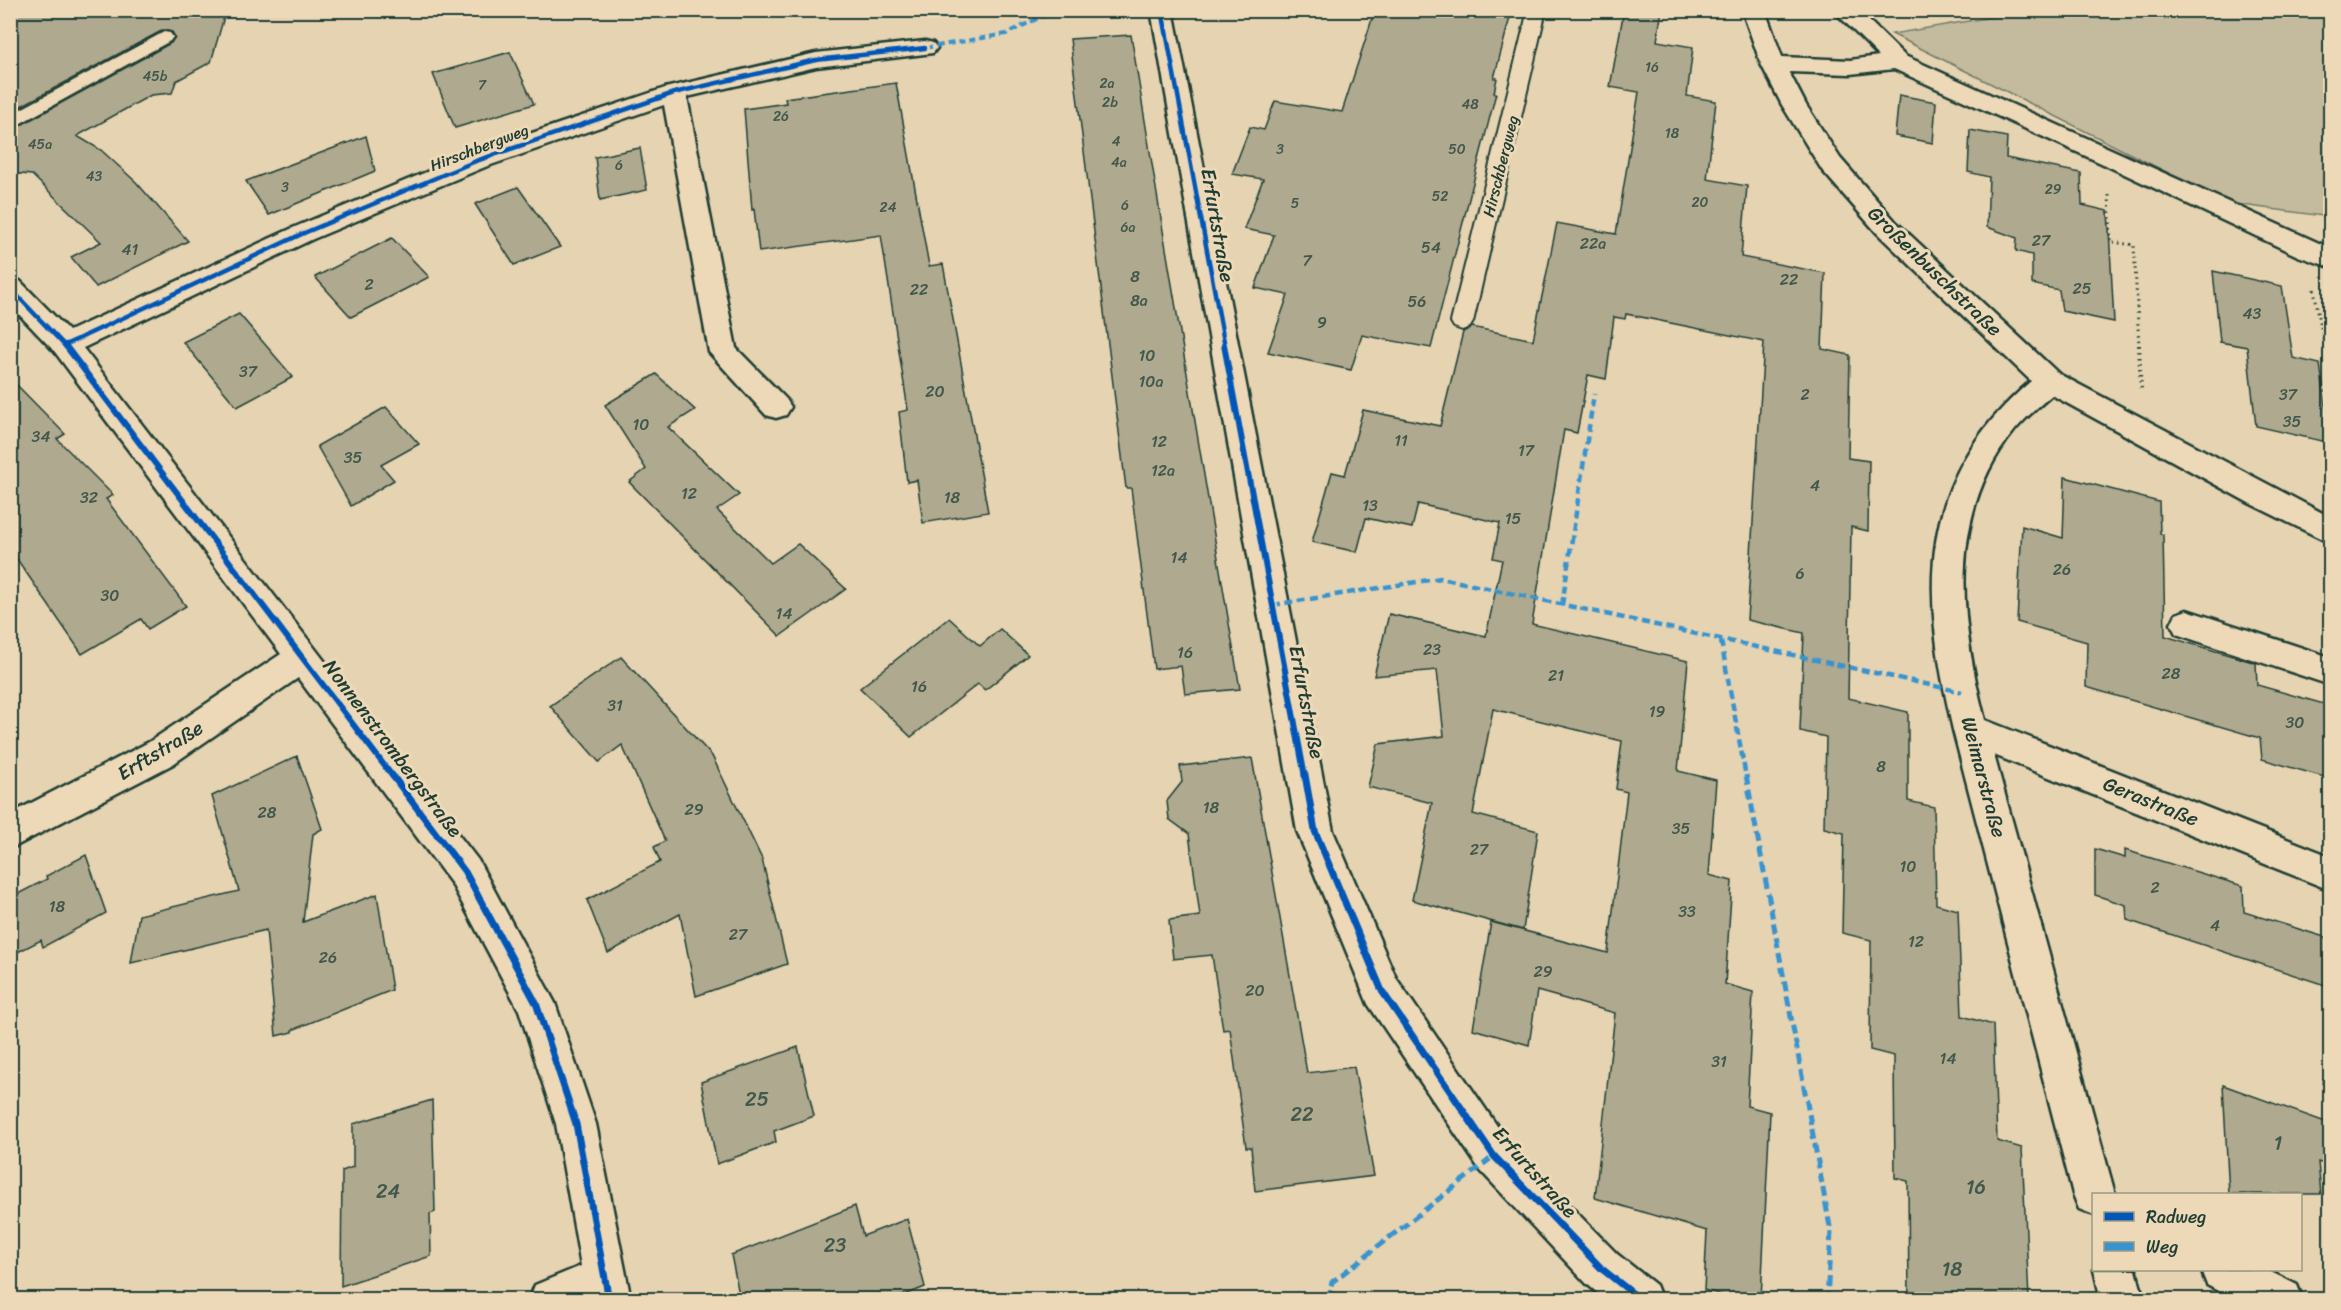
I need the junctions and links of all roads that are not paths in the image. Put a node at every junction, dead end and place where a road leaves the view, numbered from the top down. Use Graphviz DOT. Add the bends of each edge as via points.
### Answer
graph roads {
  1 [pos="1162,10"];
  2 [pos="1537,10"];
  3 [pos="1753,10"];
  4 [pos="1844,10"];
  5 [pos="164,37"];
  6 [pos="925,48"];
  7 [pos="1897,61"];
  8 [pos="1773,64"];
  9 [pos="674,93"];
  10 [pos="10,123"];
  11 [pos="2319,254"];
  12 [pos="10,288"];
  13 [pos="1462,322"];
  14 [pos="65,345"];
  15 [pos="2049,381"];
  16 [pos="776,407"];
  17 [pos="2331,531"];
  18 [pos="2187,624"];
  19 [pos="303,657"];
  20 [pos="2331,671"];
  21 [pos="1971,729"];
  22 [pos="10,833"];
  23 [pos="2331,873"];
  24 [pos="2094,1193"];
  25 [pos="2116,1271"];
  26 [pos="2226,1271"];
  27 [pos="608,1288"];
  28 [pos="550,1299"];
  29 [pos="1641,1299"];
  30 [pos="2123,1299"];
  31 [pos="2282,1299"];
  1 -- 29 [label="street, Erfurtstraße" via="1315,831 1382,991 1494,1155 1602,1269"];
  2 -- 13 [label="lane, Hirschbergweg"];
  3 -- 8 [label="street, Großenbuschstraße"];
  4 -- 7 [label="street"];
  5 -- 10 [label="lane"];
  6 -- 9 [label="street, Hirschbergweg" via="816,60"];
  7 -- 8 [label="street" via="1850,67"];
  7 -- 11 [label="street"];
  8 -- 15 [label="street, Großenbuschstraße" via="1831,164 1865,204"];
  9 -- 14 [label="street, Hirschbergweg" via="476,161 304,233"];
  9 -- 16 [label="street" via="723,351"];
  12 -- 14 [label="street, Nonnenstrombergstraße"];
  14 -- 19 [label="street, Nonnenstrombergstraße"];
  15 -- 17 [label="street, Großenbuschstraße"];
  15 -- 21 [label="street, Weimarstraße" via="2003,425 1978,465 1958,509 1949,547 1951,643"];
  18 -- 20 [label="street"];
  19 -- 22 [label="street, Erftstraße" via="161,753"];
  19 -- 27 [label="street, Nonnenstrombergstraße" via="465,872 536,1003 576,1124"];
  21 -- 23 [label="street, Gerastraße"];
  21 -- 24 [label="street, Weimarstraße"];
  25 -- 30 [label="street"];
  26 -- 31 [label="street"];
  27 -- 28 [label="street"];
}
